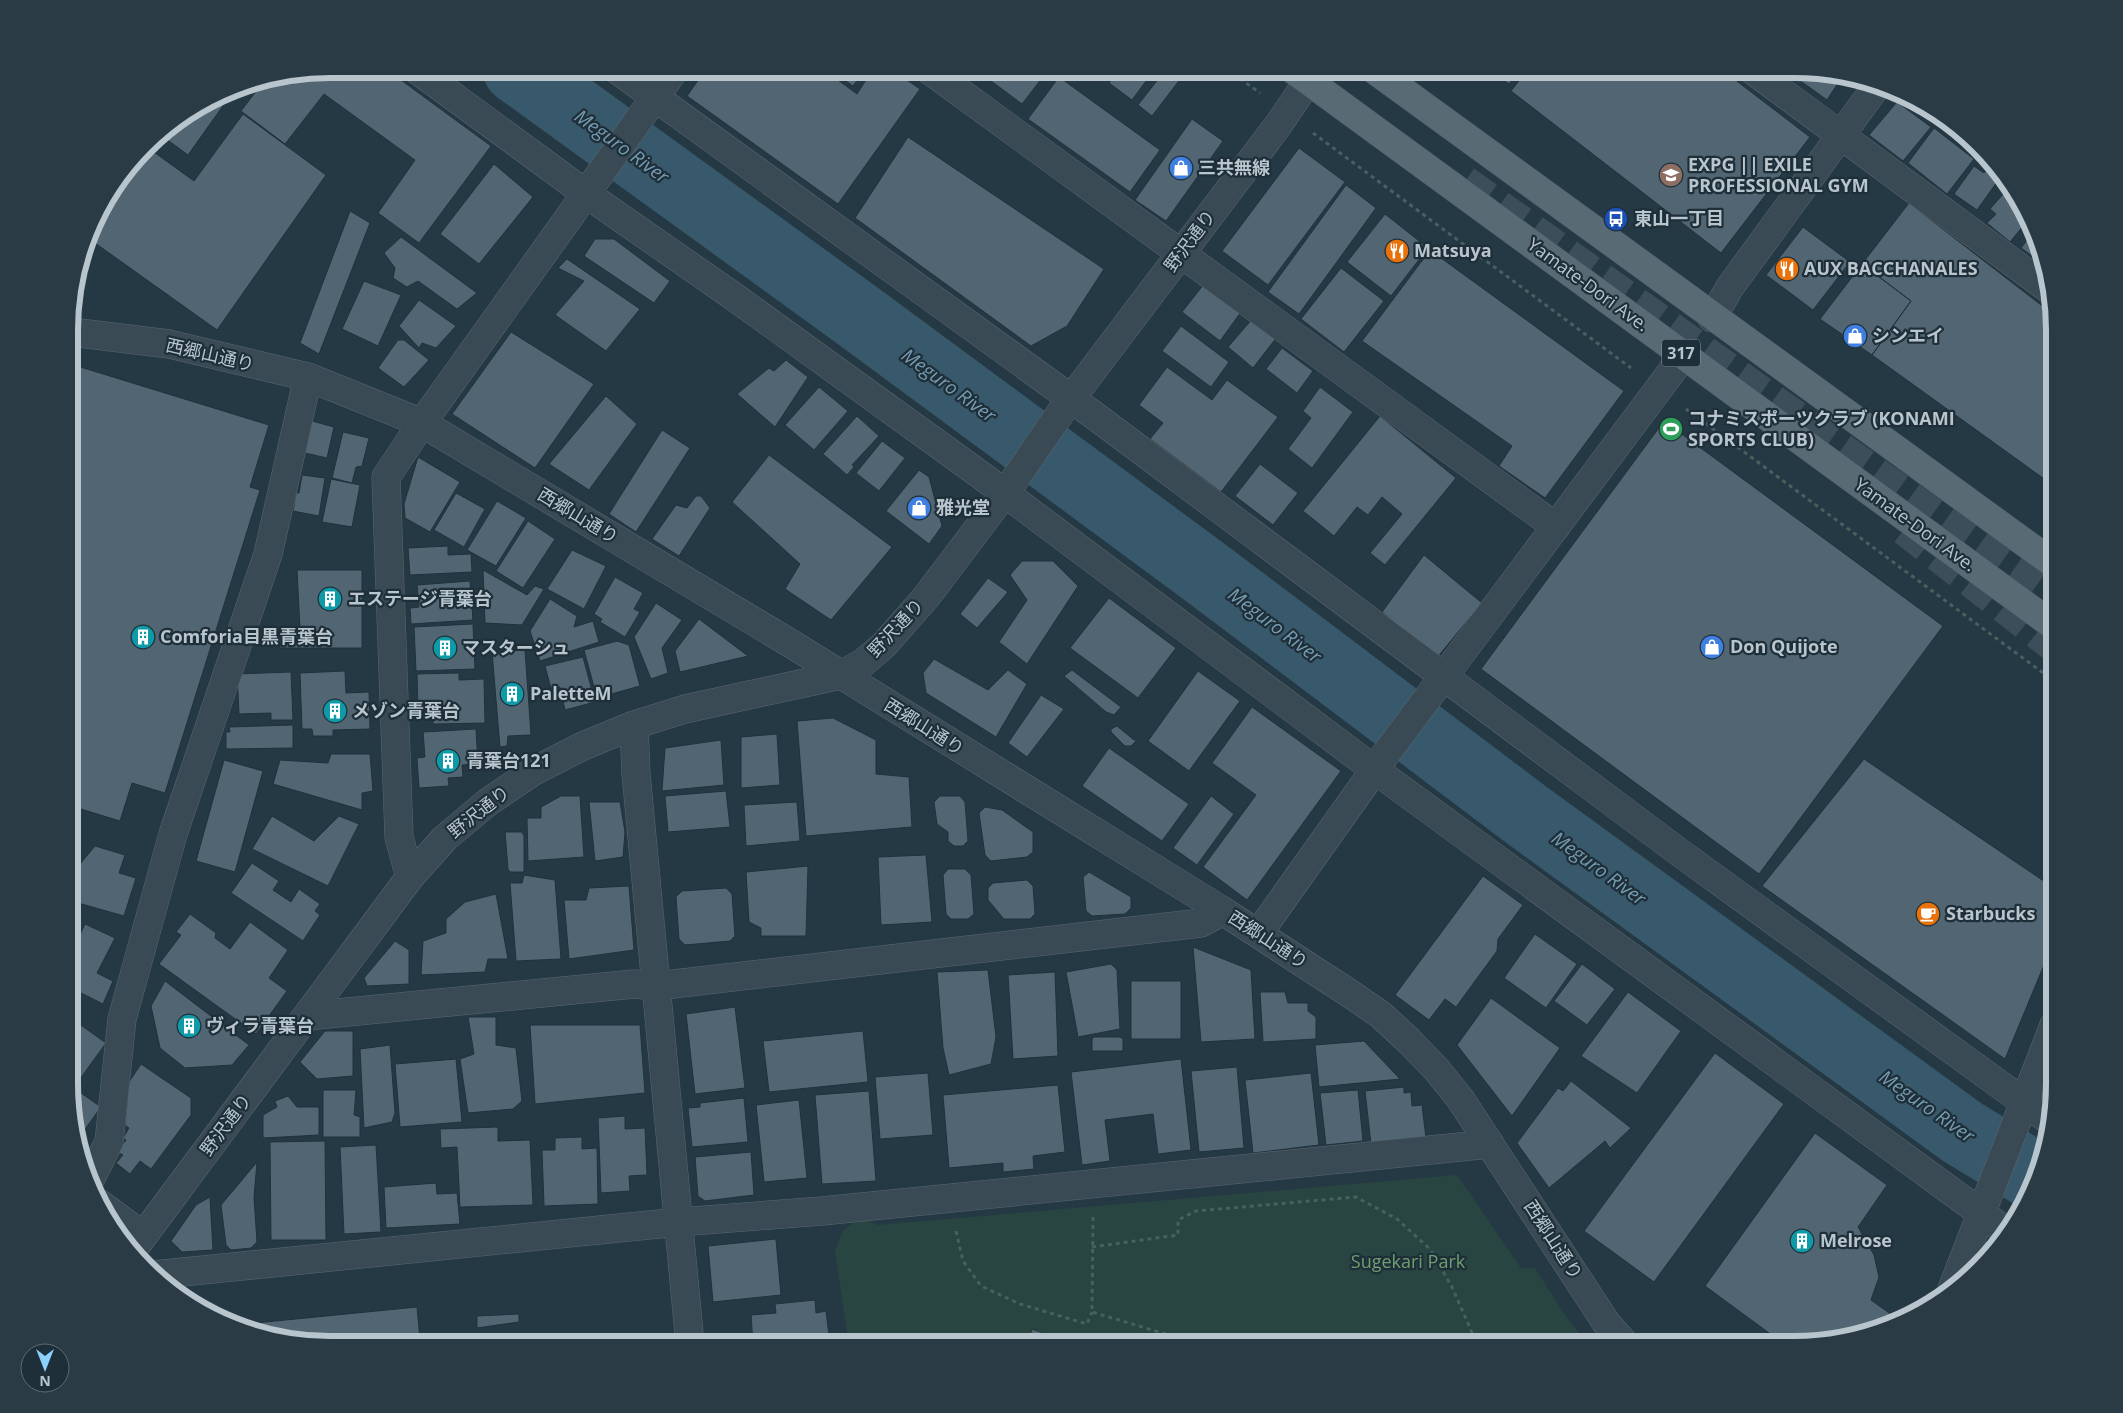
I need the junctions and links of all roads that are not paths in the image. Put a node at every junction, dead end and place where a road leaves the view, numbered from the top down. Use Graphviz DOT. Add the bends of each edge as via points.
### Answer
graph roads {
  1 [pos="429,78"];
  2 [pos="625,78"];
  3 [pos="668,78"];
  4 [pos="940,78"];
  5 [pos="1302,78"];
  6 [pos="1312,78"];
  7 [pos="1385,78"];
  8 [pos="1763,78"];
  9 [pos="1873,91"];
  10 [pos="649,103"];
  11 [pos="1841,134"];
  12 [pos="589,187"];
  13 [pos="1182,253"];
  14 [pos="2041,284"];
  15 [pos="1712,318"];
  16 [pos="78,333"];
  17 [pos="1684,355"];
  18 [pos="308,377"];
  19 [pos="1066,406"];
  20 [pos="422,423"];
  21 [pos="1009,487"];
  22 [pos="1556,527"];
  23 [pos="2046,558"];
  24 [pos="2046,620"];
  25 [pos="841,675"];
  26 [pos="1440,683"];
  27 [pos="634,725"];
  28 [pos="1380,763"];
  29 [pos="410,877"];
  30 [pos="1223,911"];
  31 [pos="1258,934"];
  32 [pos="656,986"];
  33 [pos="307,1016"];
  34 [pos="2046,1045"];
  35 [pos="2020,1108"];
  36 [pos="2043,1118"];
  37 [pos="1490,1144"];
  38 [pos="94,1172"];
  39 [pos="1983,1206"];
  40 [pos="679,1222"];
  41 [pos="2002,1226"];
  42 [pos="123,1228"];
  43 [pos="138,1244"];
  44 [pos="164,1274"];
  45 [pos="1957,1276"];
  46 [pos="689,1336"];
  47 [pos="1618,1336"];
  1 -- 12 [label="street"];
  2 -- 10 [label="street"];
  3 -- 10 [label="street"];
  4 -- 13 [label="street"];
  5 -- 13 [label="street, 野沢通り" via="1279,124"];
  6 -- 17 [label="main road, Yamate-Dori Ave. / 317"];
  7 -- 15 [label="main road, 317"];
  8 -- 11 [label="street"];
  9 -- 11 [label="street"];
  10 -- 12 [label="street"];
  10 -- 19 [label="street"];
  11 -- 14 [label="street"];
  11 -- 15 [label="street" via="1730,287"];
  12 -- 20 [label="street"];
  12 -- 21 [label="street" via="741,302"];
  13 -- 19 [label="street, 野沢通り"];
  13 -- 22 [label="street"];
  15 -- 23 [label="main road, 317"];
  16 -- 18 [label="street, 西郷山通り" via="169,344"];
  17 -- 22 [label="street"];
  17 -- 24 [label="main road, Yamate-Dori Ave. / 317"];
  18 -- 20 [label="street, 西郷山通り"];
  18 -- 38 [label="street" via="268,554 173,834 122,1019 110,1142"];
  19 -- 21 [label="street, 野沢通り"];
  19 -- 26 [label="street"];
  20 -- 25 [label="street, 西郷山通り"];
  20 -- 29 [label="street" via="386,477 399,837"];
  21 -- 25 [label="street, 野沢通り" via="927,596 884,645"];
  21 -- 28 [label="street"];
  22 -- 26 [label="street"];
  25 -- 27 [label="street, 野沢通り" via="685,709"];
  25 -- 30 [label="street, 西郷山通り"];
  26 -- 28 [label="street"];
  26 -- 35 [label="street" via="1683,856"];
  27 -- 29 [label="street, 野沢通り" via="582,746 488,802 446,838"];
  27 -- 32 [label="street"];
  28 -- 31 [label="street"];
  28 -- 39 [label="street"];
  29 -- 33 [label="street, 野沢通り"];
  30 -- 31 [label="street, 西郷山通り"];
  30 -- 32 [label="street" via="1201,924"];
  31 -- 37 [label="street, 西郷山通り" via="1381,1015 1437,1070"];
  32 -- 33 [label="street" via="634,984"];
  32 -- 40 [label="street"];
  33 -- 43 [label="street, 野沢通り"];
  34 -- 35 [label="street"];
  35 -- 36 [label="street"];
  35 -- 39 [label="street"];
  37 -- 40 [label="street"];
  37 -- 47 [label="street, 西郷山通り"];
  39 -- 41 [label="street"];
  39 -- 45 [label="street"];
  40 -- 44 [label="street"];
  40 -- 46 [label="street"];
  42 -- 43 [label="street"];
}
